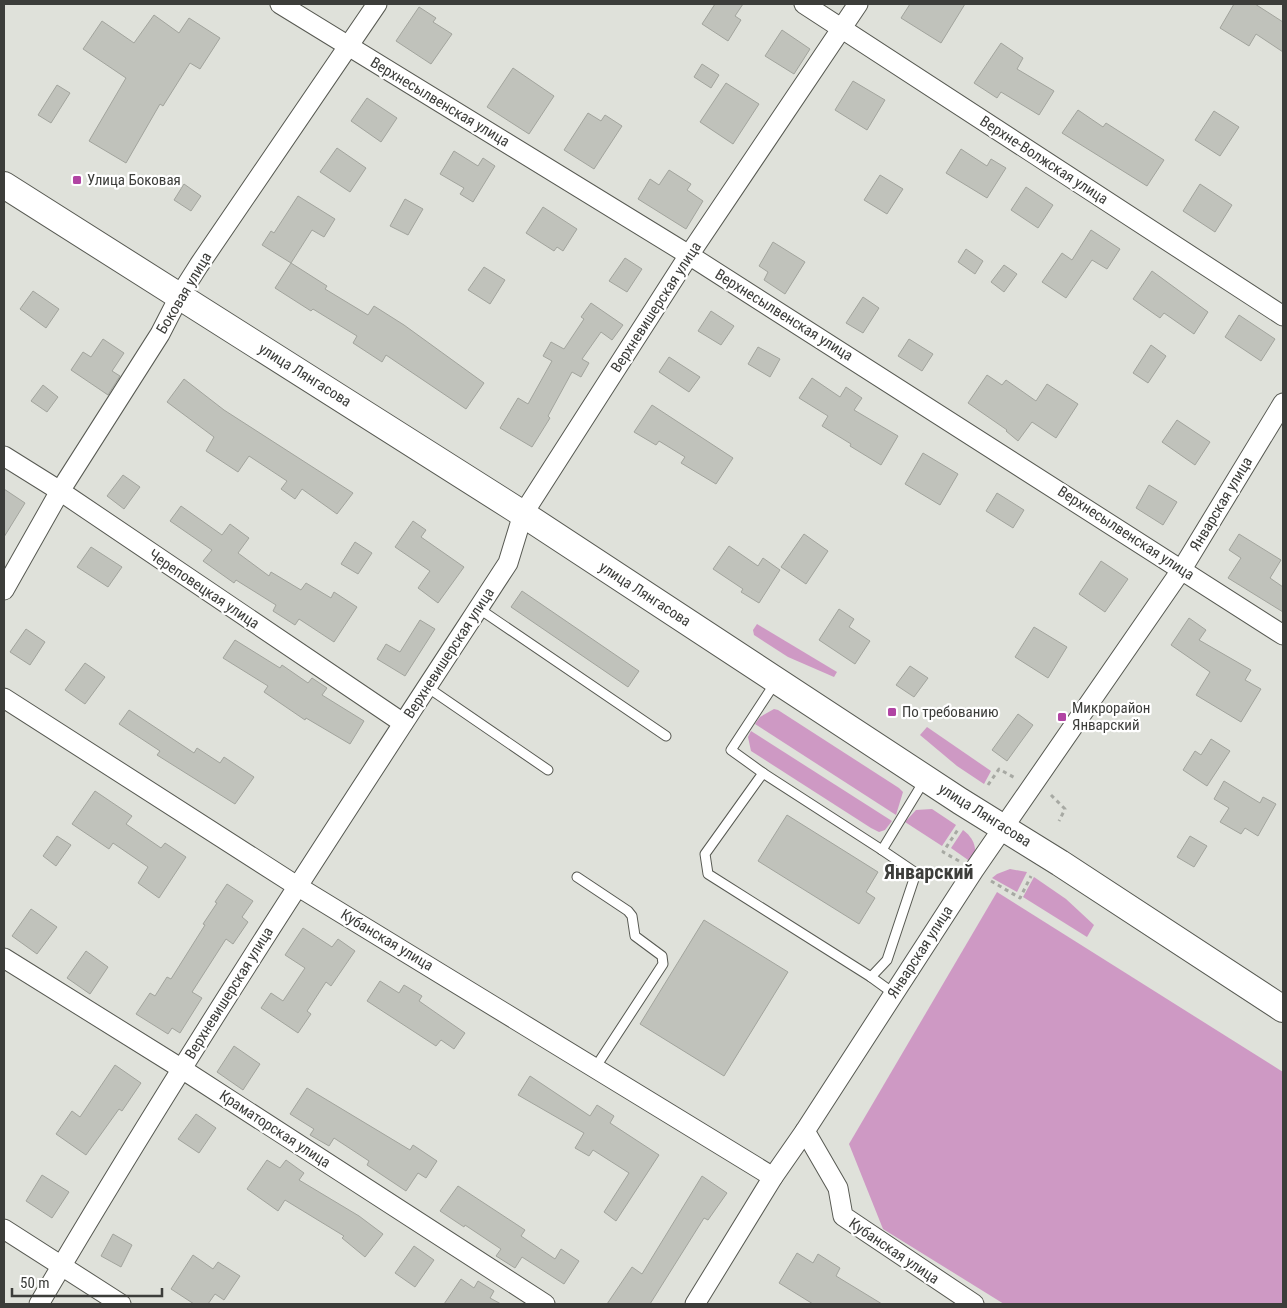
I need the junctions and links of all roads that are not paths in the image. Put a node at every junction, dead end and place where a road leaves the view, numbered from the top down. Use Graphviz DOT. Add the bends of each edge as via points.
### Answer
graph roads {
  1 [pos="280,4"];
  2 [pos="377,4"];
  3 [pos="804,4"];
  4 [pos="858,4"];
  5 [pos="841,29"];
  6 [pos="349,47"];
  7 [pos="4,185"];
  8 [pos="689,255"];
  9 [pos="180,295"];
  10 [pos="1283,316"];
  11 [pos="1283,402"];
  12 [pos="4,456"];
  13 [pos="60,491"];
  14 [pos="523,514"];
  15 [pos="1182,569"];
  16 [pos="4,590"];
  17 [pos="478,608"];
  18 [pos="1283,635"];
  19 [pos="776,680"];
  20 [pos="427,687"];
  21 [pos="4,698"];
  22 [pos="403,723"];
  23 [pos="666,736"];
  24 [pos="548,770"];
  25 [pos="763,773"];
  26 [pos="926,778"];
  27 [pos="1005,828"];
  28 [pos="882,850"];
  29 [pos="577,877"];
  30 [pos="297,886"];
  31 [pos="4,958"];
  32 [pos="871,977"];
  33 [pos="894,993"];
  34 [pos="1283,1009"];
  35 [pos="595,1068"];
  36 [pos="182,1069"];
  37 [pos="805,1132"];
  38 [pos="773,1177"];
  39 [pos="4,1229"];
  40 [pos="62,1266"];
  41 [pos="39,1304"];
  42 [pos="121,1304"];
  43 [pos="545,1304"];
  44 [pos="695,1304"];
  45 [pos="974,1304"];
  1 -- 6 [label="street, Верхнесылвенская улица"];
  2 -- 6 [label="street, Боковая улица"];
  3 -- 5 [label="street, Верхне-Волжская улица"];
  4 -- 5 [label="street, Верхневишерская улица"];
  5 -- 8 [label="street, Верхневишерская улица"];
  5 -- 10 [label="street, Верхне-Волжская улица"];
  6 -- 8 [label="street, Верхнесылвенская улица"];
  6 -- 9 [label="street, Боковая улица"];
  7 -- 9 [label="main road, улица Лянгасова"];
  8 -- 14 [label="street, Верхневишерская улица"];
  8 -- 15 [label="street, Верхнесылвенская улица"];
  9 -- 13 [label="street, Боковая улица" via="160,334"];
  9 -- 14 [label="main road, улица Лянгасова"];
  11 -- 15 [label="street, Январская улица"];
  12 -- 13 [label="street, Череповецкая улица"];
  13 -- 16 [label="street, Боковая улица"];
  13 -- 22 [label="street, Череповецкая улица"];
  14 -- 17 [label="street, Верхневишерская улица" via="508,563"];
  14 -- 19 [label="main road, улица Лянгасова"];
  15 -- 18 [label="street, Верхнесылвенская улица"];
  15 -- 27 [label="street, Январская улица"];
  17 -- 20 [label="street, Верхневишерская улица"];
  17 -- 23 [label="lane"];
  19 -- 25 [label="lane" via="731,750"];
  19 -- 26 [label="main road, улица Лянгасова"];
  20 -- 22 [label="street, Верхневишерская улица"];
  20 -- 24 [label="lane"];
  21 -- 30 [label="street, Кубанская улица"];
  22 -- 30 [label="street, Верхневишерская улица"];
  25 -- 28 [label="lane"];
  25 -- 32 [label="lane" via="704,854 708,874"];
  26 -- 27 [label="main road, улица Лянгасова"];
  26 -- 28 [label="lane"];
  27 -- 33 [label="street, Январская улица"];
  27 -- 34 [label="main road, улица Лянгасова"];
  28 -- 32 [label="lane" via="916,873 887,960"];
  29 -- 35 [label="lane" via="628,911 635,936 662,956 663,964"];
  30 -- 35 [label="street, Кубанская улица"];
  30 -- 36 [label="street, Верхневишерская улица"];
  31 -- 36 [label="street, Краматорская улица"];
  32 -- 33 [label="lane"];
  33 -- 37 [label="street, Январская улица"];
  35 -- 38 [label="street, Кубанская улица"];
  36 -- 40 [label="street, Верхневишерская улица"];
  36 -- 43 [label="street, Краматорская улица"];
  37 -- 38 [label="street, Январская улица"];
  37 -- 45 [label="street, Кубанская улица" via="838,1188 843,1216"];
  38 -- 44 [label="street, Январская улица"];
  39 -- 40 [label="street"];
  40 -- 41 [label="street, Верхневишерская улица"];
  40 -- 42 [label="street"];
}
